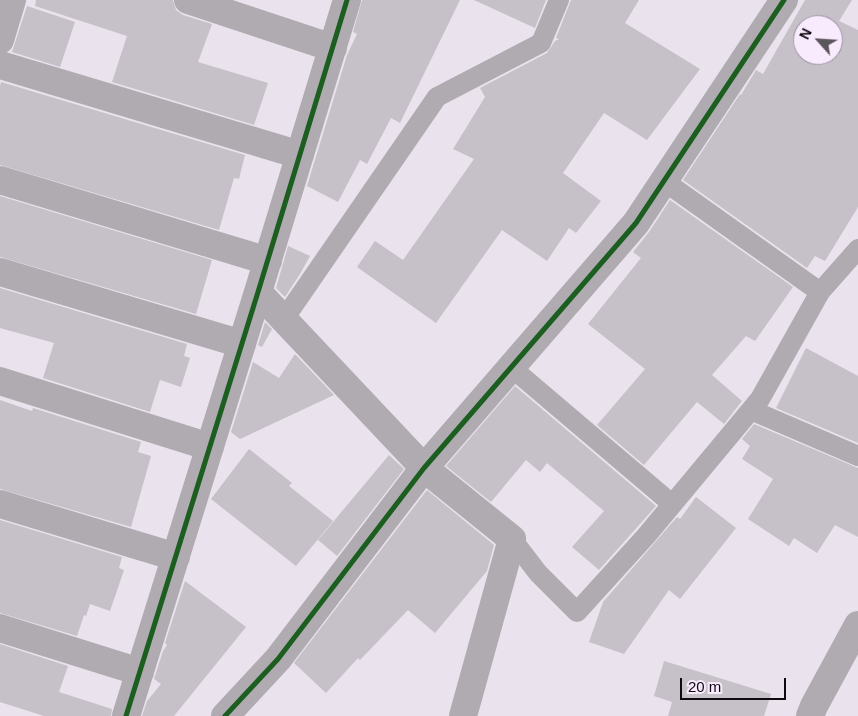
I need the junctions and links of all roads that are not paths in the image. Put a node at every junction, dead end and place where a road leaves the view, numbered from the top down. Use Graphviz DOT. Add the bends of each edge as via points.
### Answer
graph roads {
  1 [pos="12,0"];
  2 [pos="188,0"];
  3 [pos="347,0"];
  4 [pos="559,0"];
  5 [pos="784,0"];
  6 [pos="0,40"];
  7 [pos="333,48"];
  8 [pos="0,65"];
  9 [pos="300,155"];
  10 [pos="0,180"];
  11 [pos="664,181"];
  12 [pos="858,250"];
  13 [pos="268,261"];
  14 [pos="0,272"];
  15 [pos="258,292"];
  16 [pos="820,292"];
  17 [pos="284,319"];
  18 [pos="242,344"];
  19 [pos="512,368"];
  20 [pos="0,381"];
  21 [pos="751,410"];
  22 [pos="210,447"];
  23 [pos="858,456"];
  24 [pos="424,468"];
  25 [pos="0,504"];
  26 [pos="672,504"];
  27 [pos="512,539"];
  28 [pos="176,557"];
  29 [pos="858,625"];
  30 [pos="0,628"];
  31 [pos="140,672"];
  32 [pos="126,716"];
  33 [pos="226,716"];
  34 [pos="463,716"];
  35 [pos="810,716"];
  1 -- 6 [label="street"];
  2 -- 7 [label="street"];
  3 -- 7 [label="street"];
  4 -- 17 [label="lane" via="542,43 437,97"];
  5 -- 11 [label="street"];
  7 -- 9 [label="street"];
  8 -- 9 [label="street"];
  9 -- 13 [label="street"];
  10 -- 13 [label="street"];
  11 -- 16 [label="lane"];
  11 -- 19 [label="street" via="636,224"];
  12 -- 16 [label="lane"];
  13 -- 15 [label="street"];
  14 -- 18 [label="street"];
  15 -- 17 [label="street"];
  15 -- 18 [label="street"];
  16 -- 21 [label="lane"];
  17 -- 24 [label="street"];
  18 -- 22 [label="street"];
  19 -- 24 [label="street"];
  19 -- 26 [label="lane"];
  20 -- 22 [label="street"];
  21 -- 23 [label="lane"];
  21 -- 26 [label="lane"];
  22 -- 28 [label="street"];
  24 -- 27 [label="street"];
  24 -- 33 [label="street" via="278,659"];
  25 -- 28 [label="street"];
  26 -- 27 [label="lane" via="577,612 538,573"];
  27 -- 34 [label="street"];
  28 -- 31 [label="street"];
  29 -- 35 [label="street"];
  30 -- 31 [label="street"];
  31 -- 32 [label="street"];
}
